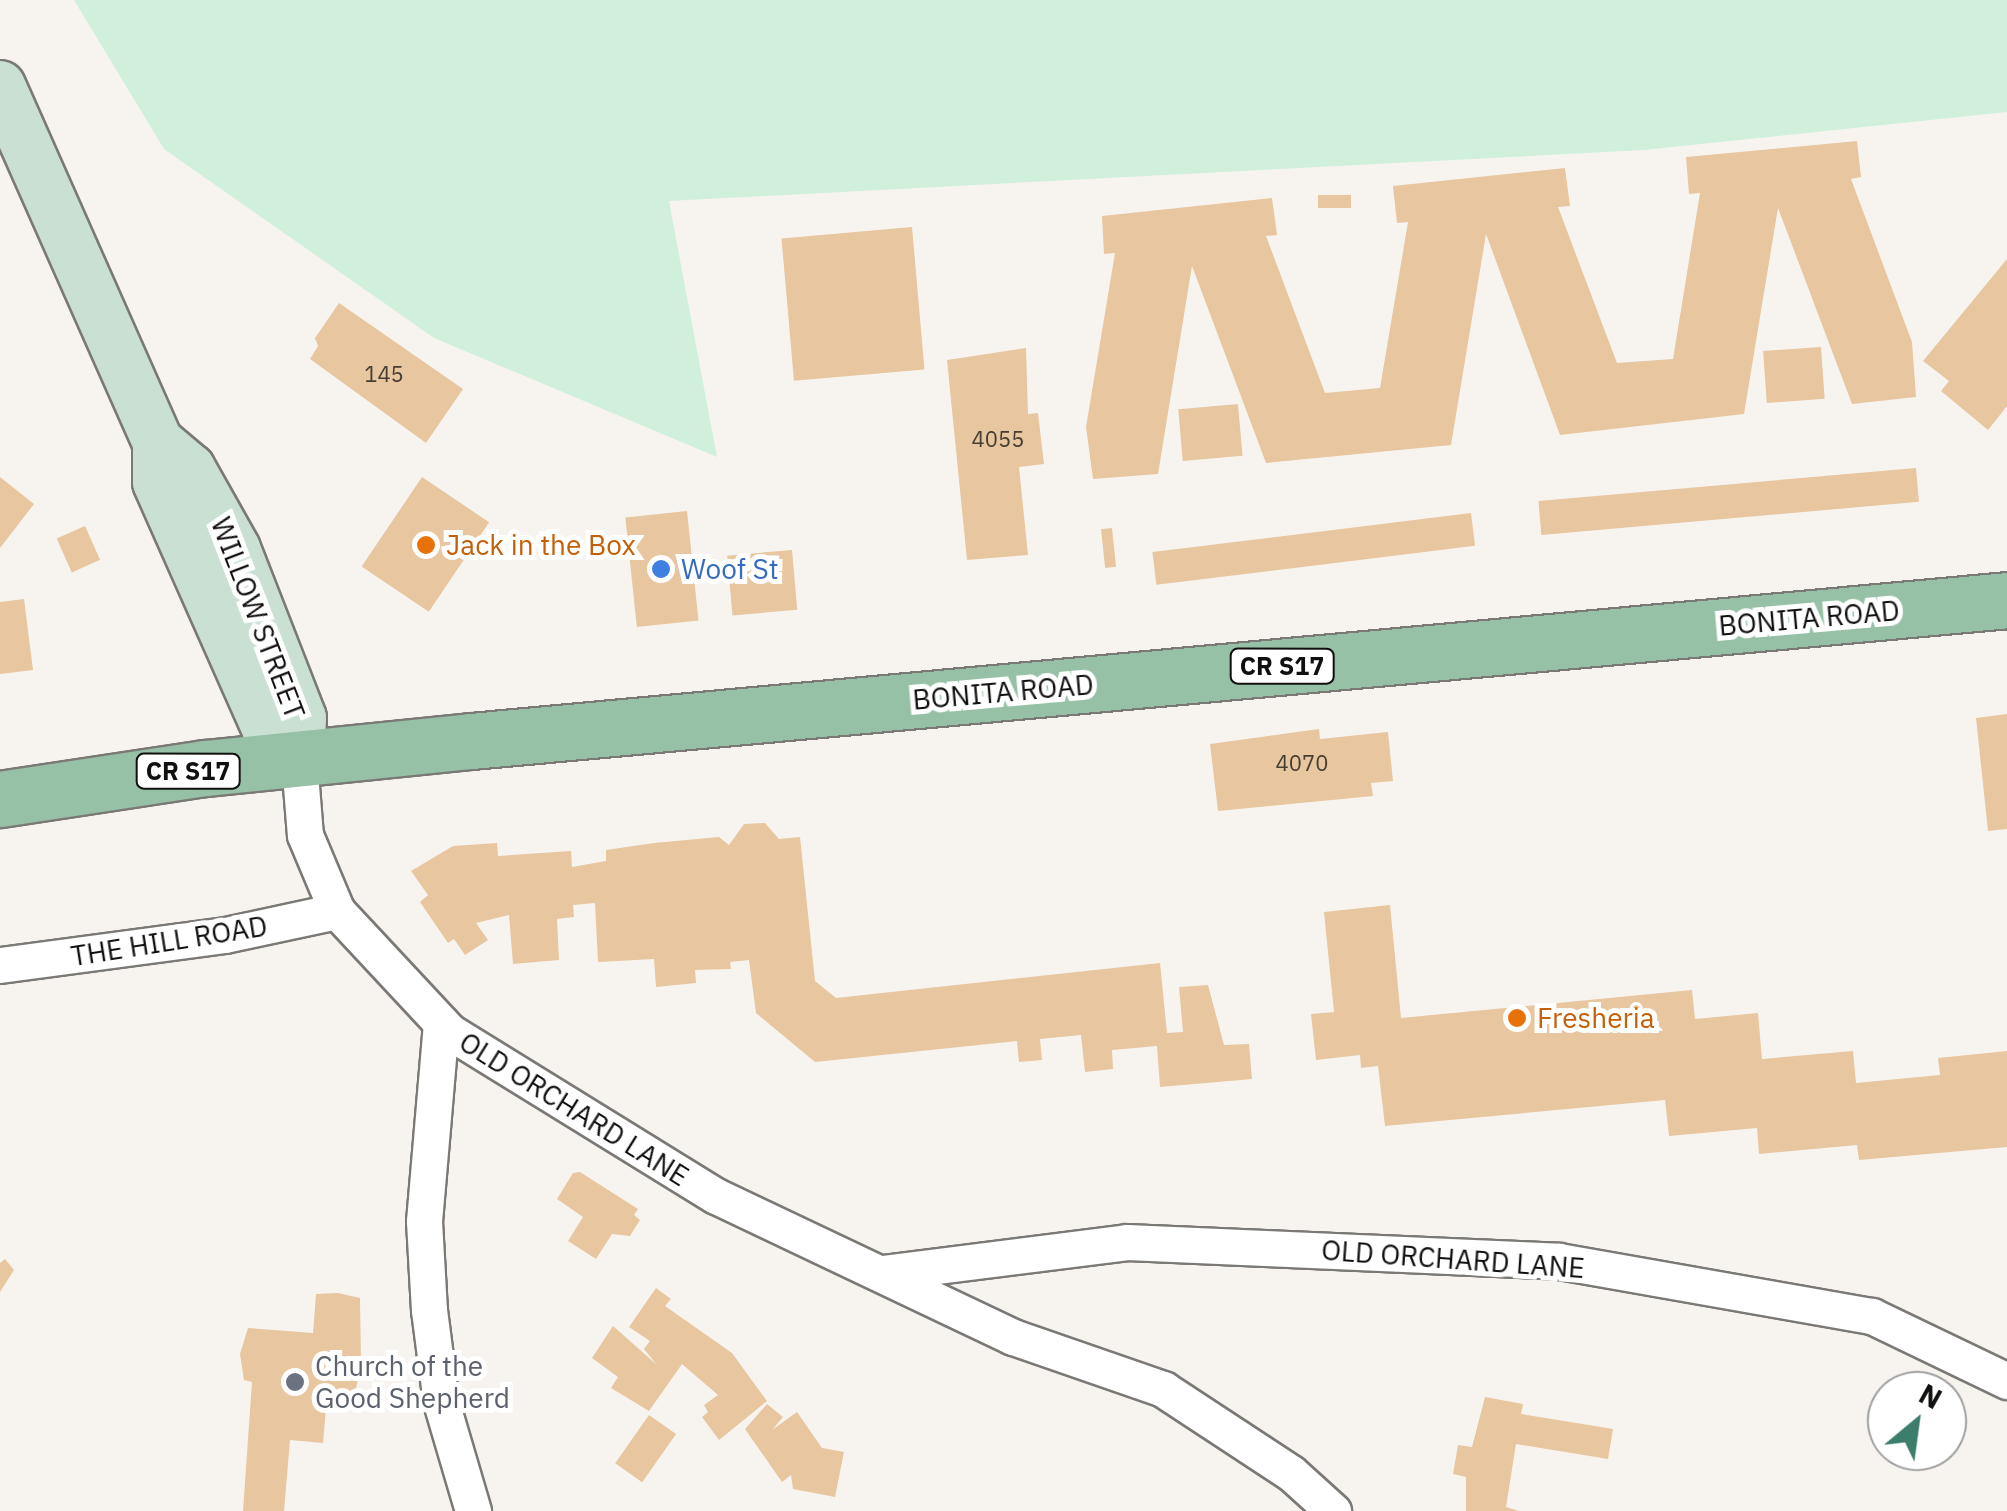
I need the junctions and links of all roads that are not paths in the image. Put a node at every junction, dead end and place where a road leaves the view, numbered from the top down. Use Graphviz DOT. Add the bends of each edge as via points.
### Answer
graph roads {
  1 [pos="0,86"];
  2 [pos="2007,600"];
  3 [pos="300,761"];
  4 [pos="0,799"];
  5 [pos="337,911"];
  6 [pos="0,966"];
  7 [pos="441,1023"];
  8 [pos="882,1273"];
  9 [pos="2007,1381"];
  10 [pos="472,1511"];
  11 [pos="1333,1511"];
  1 -- 3 [label="main road, WILLOW STREET" via="158,442 158,482 266,728"];
  2 -- 3 [label="main road, BONITA ROAD / CR S17"];
  3 -- 4 [label="main road, BONITA ROAD / CR S17"];
  3 -- 5 [label="street, OLD ORCHARD LANE" via="305,835"];
  5 -- 6 [label="street, THE HILL ROAD" via="225,935"];
  5 -- 7 [label="street, OLD ORCHARD LANE"];
  7 -- 8 [label="street, OLD ORCHARD LANE" via="716,1196"];
  7 -- 10 [label="street" via="424,1221 429,1310 442,1402"];
  8 -- 9 [label="street, OLD ORCHARD LANE" via="1127,1242 1559,1261 1872,1316"];
  8 -- 11 [label="street, OLD ORCHARD LANE" via="1013,1337 1163,1389 1291,1473"];
}
